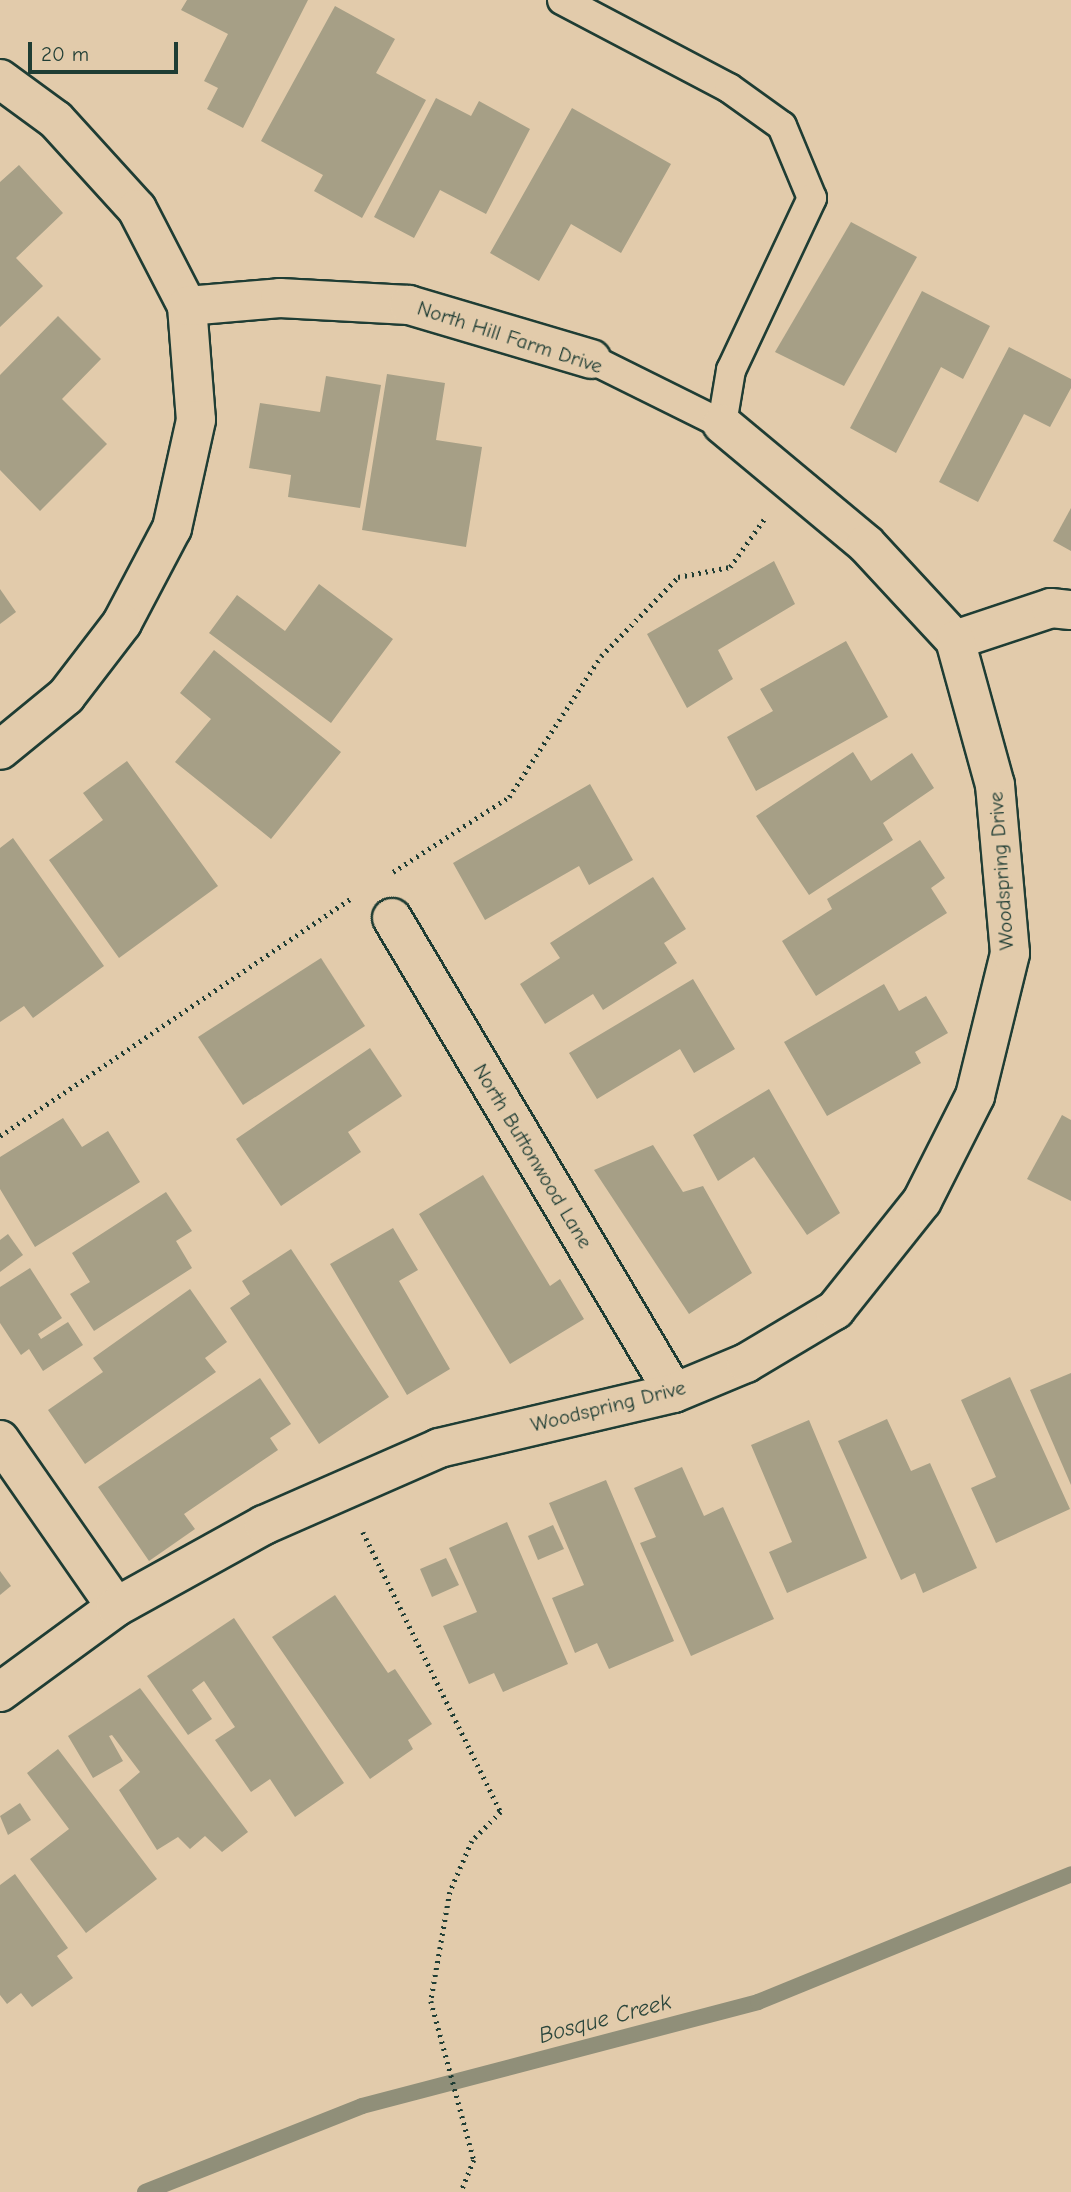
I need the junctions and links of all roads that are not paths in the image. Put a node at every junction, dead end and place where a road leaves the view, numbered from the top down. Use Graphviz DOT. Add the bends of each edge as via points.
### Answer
graph roads {
  1 [pos="562,0"];
  2 [pos="0,79"];
  3 [pos="187,306"];
  4 [pos="591,359"];
  5 [pos="722,424"];
  6 [pos="1071,610"];
  7 [pos="955,640"];
  8 [pos="0,750"];
  9 [pos="392,918"];
  10 [pos="674,1393"];
  11 [pos="0,1440"];
  12 [pos="116,1607"];
  13 [pos="0,1692"];
  1 -- 5 [label="lane" via="729,88 782,126 813,198 731,370"];
  2 -- 3 [label="street" via="56,120 137,209"];
  3 -- 4 [label="street, North Hill Farm Drive" via="280,298 409,304"];
  3 -- 8 [label="street" via="196,420 172,528 122,623 66,696"];
  4 -- 5 [label="lane, North Hill Farm Drive"];
  5 -- 7 [label="street, North Hill Farm Drive" via="866,544"];
  6 -- 7 [label="street" via="1051,608"];
  7 -- 10 [label="street, Woodspring Drive" via="995,785 1010,953 975,1096 922,1201 835,1310 746,1363"];
  9 -- 10 [label="street, North Buttonwood Lane"];
  10 -- 12 [label="street, Woodspring Drive" via="439,1448 264,1525"];
  11 -- 12 [label="street"];
  12 -- 13 [label="street, Woodspring Drive"];
}
